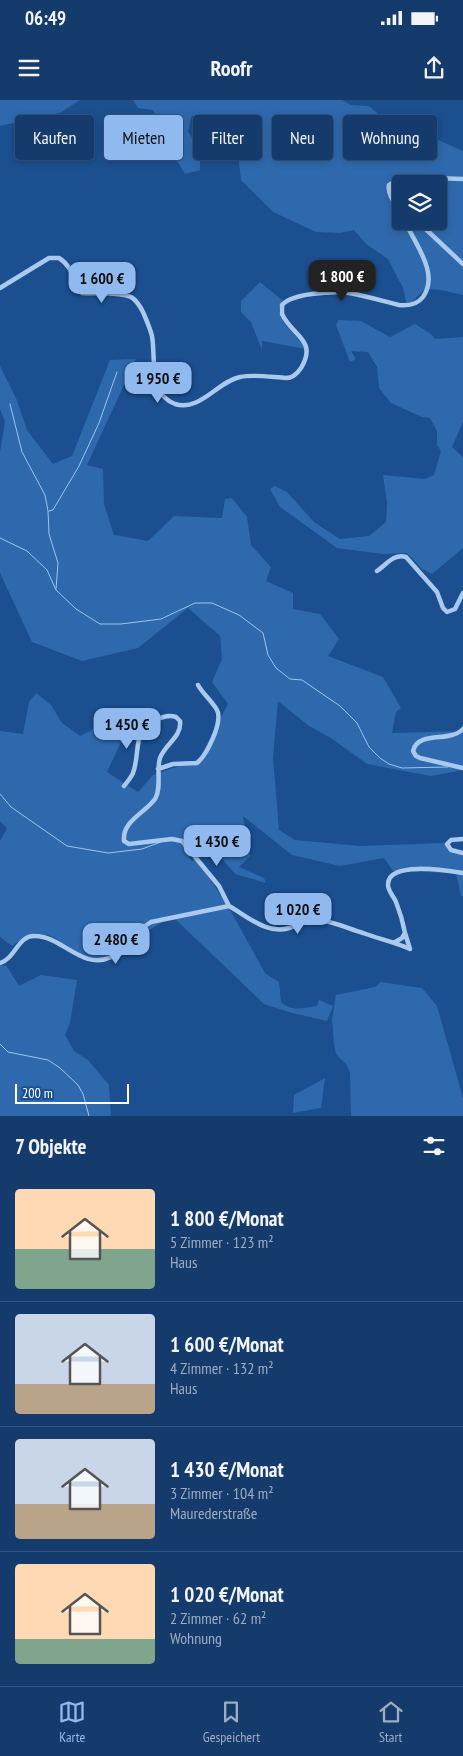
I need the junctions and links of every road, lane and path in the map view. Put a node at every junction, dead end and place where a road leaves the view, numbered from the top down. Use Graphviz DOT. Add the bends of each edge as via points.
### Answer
graph roads {
  1 [pos="447,178"];
  2 [pos="463,179"];
  3 [pos="392,183"];
  4 [pos="392,198"];
  5 [pos="409,230"];
  6 [pos="427,230"];
  7 [pos="463,264"];
  8 [pos="0,288"];
  9 [pos="377,571"];
  10 [pos="463,593"];
  11 [pos="198,685"];
  12 [pos="462,730"];
  13 [pos="463,768"];
  14 [pos="158,769"];
  15 [pos="124,786"];
  16 [pos="463,839"];
  17 [pos="463,853"];
  18 [pos="463,873"];
  19 [pos="229,906"];
  20 [pos="405,932"];
  21 [pos="395,942"];
  22 [pos="0,963"];
  1 -- 2 [label="street"];
  3 -- 4 [label="street" via="388,192"];
  5 -- 8 [label="street" via="429,277 426,292 418,302 403,306 341,292 290,299 282,305 282,314 304,342 307,351 296,375 286,378 239,377 191,404 175,404 160,392 156,382 152,336 134,298 123,294 82,293 69,267 59,258 49,258"];
  6 -- 7 [label="street"];
  9 -- 10 [label="street" via="394,557 406,558 437,592 447,612 455,609"];
  11 -- 14 [label="street" via="218,715 218,724 210,742 197,763 173,764"];
  12 -- 13 [label="street" via="451,736 421,741 413,751 420,758"];
  14 -- 15 [label="street" via="162,754 179,730 180,721 174,716 146,724 132,773"];
  14 -- 19 [label="street" via="156,795 126,828 124,841 129,844 172,839 182,841 219,886"];
  16 -- 17 [label="street" via="451,840 447,844 451,850"];
  18 -- 20 [label="street" via="422,868 392,876 389,888 398,905"];
  19 -- 21 [label="street" via="274,930 316,920"];
  19 -- 22 [label="street" via="152,922 107,959 88,959 54,940 34,936 22,941 10,958"];
  20 -- 21 [label="street"];
  20 -- 21 [label="street" via="410,949"];
}
